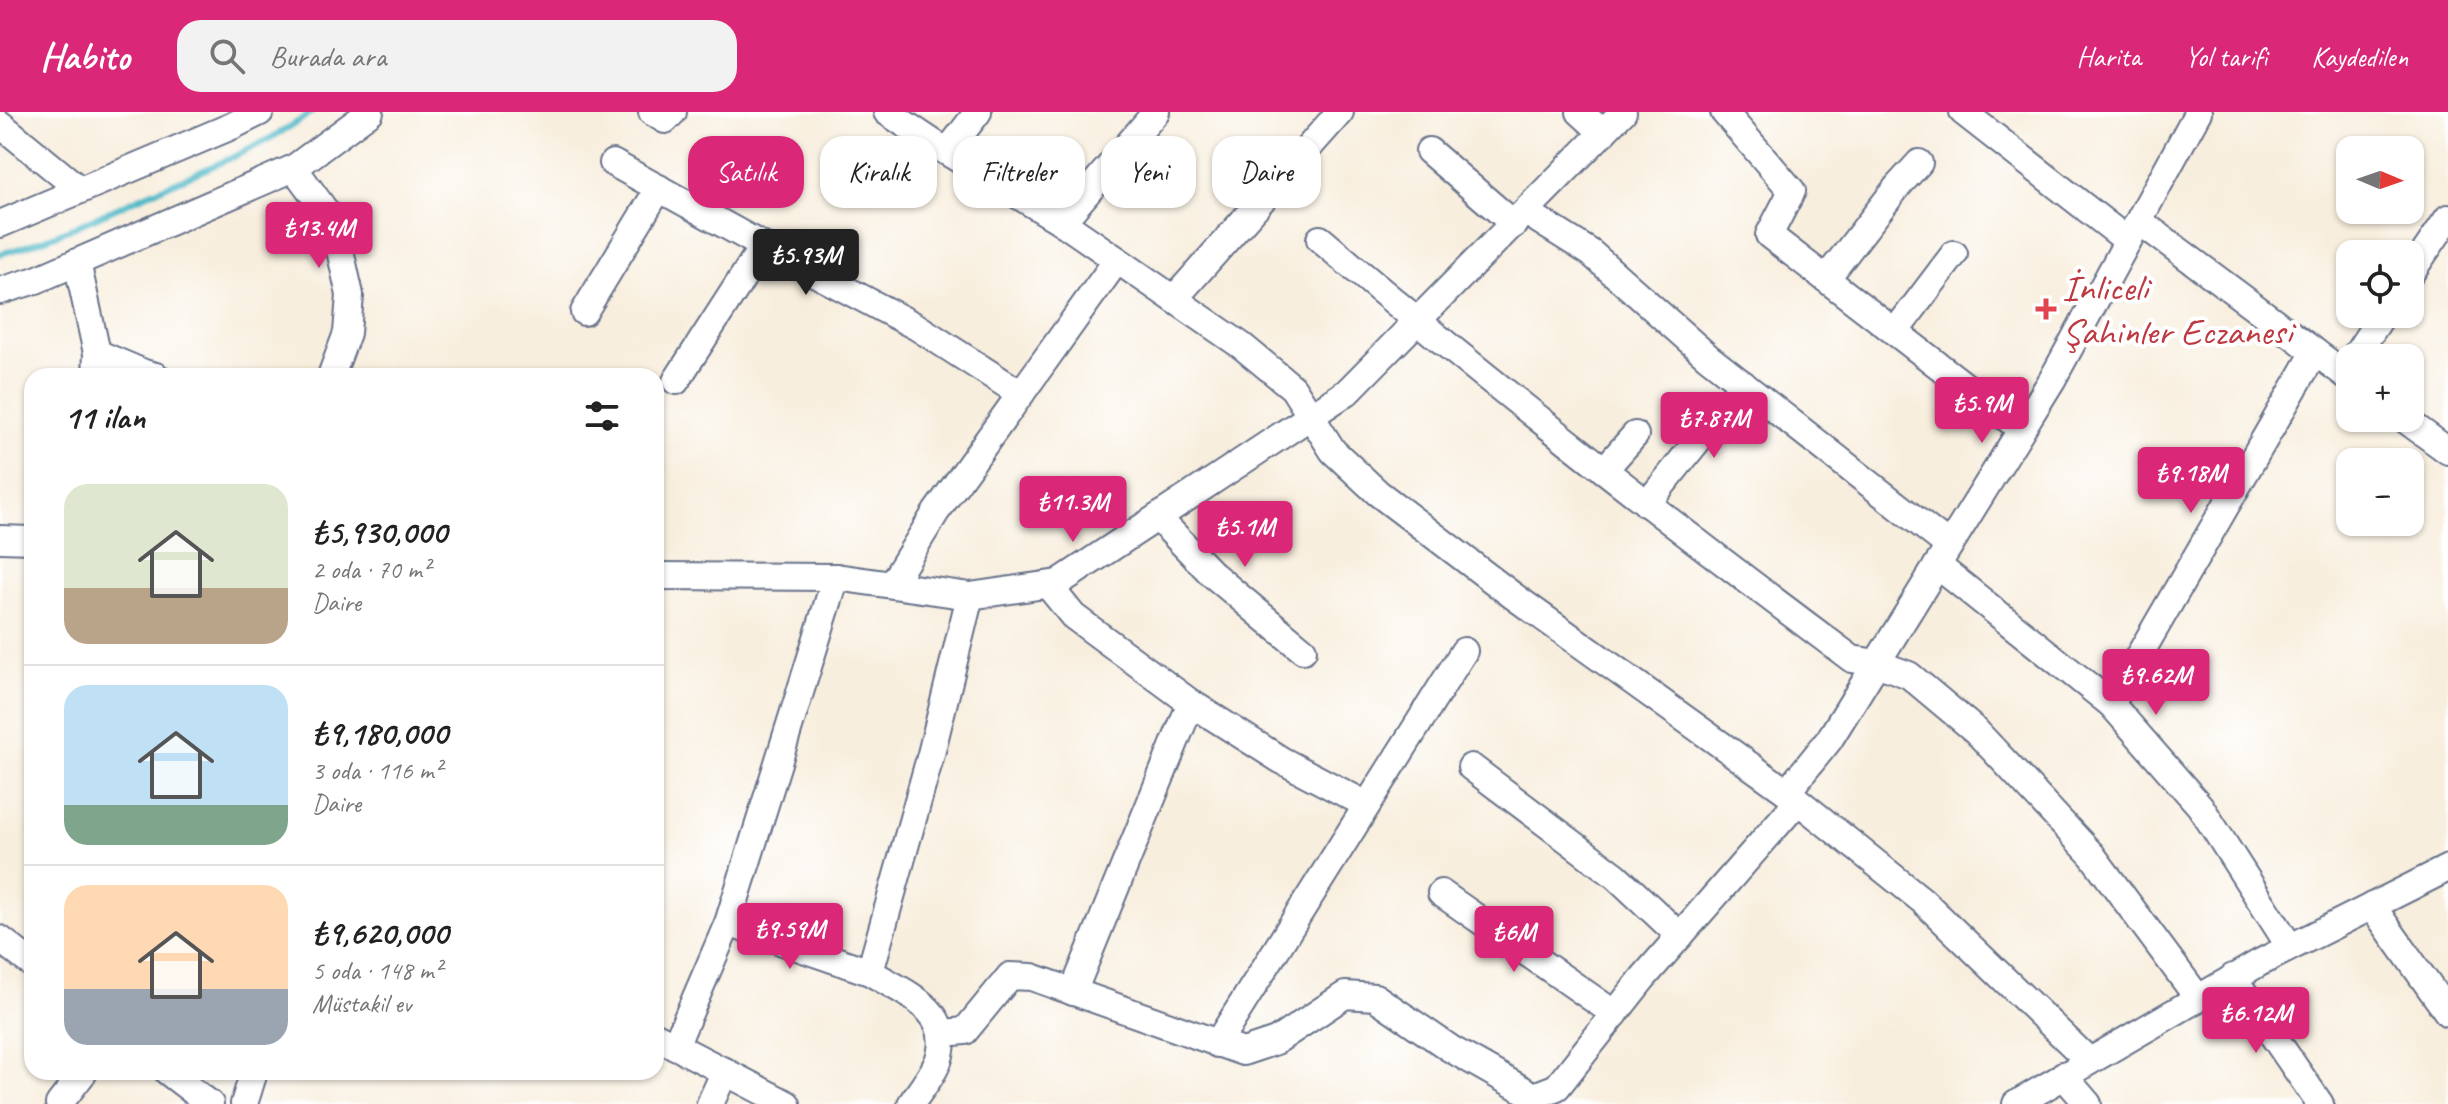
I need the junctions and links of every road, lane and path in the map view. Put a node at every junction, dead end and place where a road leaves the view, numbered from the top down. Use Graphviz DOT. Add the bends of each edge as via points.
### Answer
graph roads {
  1 [pos="260,112"];
  2 [pos="370,112"];
  3 [pos="652,112"];
  4 [pos="673,112"];
  5 [pos="887,112"];
  6 [pos="978,112"];
  7 [pos="1156,112"];
  8 [pos="1340,112"];
  9 [pos="1580,112"];
  10 [pos="1623,112"];
  11 [pos="1724,112"];
  12 [pos="1963,112"];
  13 [pos="2198,112"];
  14 [pos="0,124"];
  15 [pos="1603,133"];
  16 [pos="1429,151"];
  17 [pos="947,152"];
  18 [pos="613,163"];
  19 [pos="1919,163"];
  20 [pos="294,168"];
  21 [pos="659,188"];
  22 [pos="80,190"];
  23 [pos="1520,218"];
  24 [pos="2448,218"];
  25 [pos="1062,222"];
  26 [pos="0,224"];
  27 [pos="2134,231"];
  28 [pos="1320,239"];
  29 [pos="763,246"];
  30 [pos="2424,253"];
  31 [pos="1954,254"];
  32 [pos="1117,260"];
  33 [pos="77,262"];
  34 [pos="1826,279"];
  35 [pos="0,291"];
  36 [pos="1174,299"];
  37 [pos="584,312"];
  38 [pos="1418,322"];
  39 [pos="1895,332"];
  40 [pos="2315,352"];
  41 [pos="2336,362"];
  42 [pos="97,364"];
  43 [pos="118,368"];
  44 [pos="334,368"];
  45 [pos="676,381"];
  46 [pos="1743,384"];
  47 [pos="1021,394"];
  48 [pos="1312,415"];
  49 [pos="2021,429"];
  50 [pos="2422,432"];
  51 [pos="1635,435"];
  52 [pos="2448,451"];
  53 [pos="1604,470"];
  54 [pos="1647,504"];
  55 [pos="1158,518"];
  56 [pos="0,539"];
  57 [pos="24,540"];
  58 [pos="1943,556"];
  59 [pos="664,576"];
  60 [pos="836,577"];
  61 [pos="892,584"];
  62 [pos="1048,585"];
  63 [pos="970,596"];
  64 [pos="1303,650"];
  65 [pos="1464,651"];
  66 [pos="1876,663"];
  67 [pos="1191,703"];
  68 [pos="2111,704"];
  69 [pos="1471,767"];
  70 [pos="1793,796"];
  71 [pos="1367,805"];
  72 [pos="2448,868"];
  73 [pos="1441,893"];
  74 [pos="2372,906"];
  75 [pos="728,923"];
  76 [pos="1680,936"];
  77 [pos="0,939"];
  78 [pos="2290,947"];
  79 [pos="24,958"];
  80 [pos="870,972"];
  81 [pos="2233,977"];
  82 [pos="1073,992"];
  83 [pos="2198,998"];
  84 [pos="2448,1013"];
  85 [pos="1615,1014"];
  86 [pos="943,1033"];
  87 [pos="665,1041"];
  88 [pos="1217,1044"];
  89 [pos="2089,1061"];
  90 [pos="725,1071"];
  91 [pos="2063,1075"];
  92 [pos="78,1080"];
  93 [pos="178,1080"];
  94 [pos="252,1080"];
  95 [pos="59,1104"];
  96 [pos="210,1104"];
  97 [pos="244,1104"];
  98 [pos="710,1104"];
  99 [pos="787,1104"];
  100 [pos="911,1104"];
  101 [pos="2016,1104"];
  102 [pos="2088,1104"];
  103 [pos="2320,1104"];
  1 -- 22 [label="street"];
  2 -- 20 [label="street"];
  3 -- 4 [label="street" via="665,120"];
  5 -- 17 [label="street"];
  6 -- 17 [label="street"];
  7 -- 25 [label="street"];
  8 -- 36 [label="street"];
  9 -- 15 [label="street"];
  10 -- 15 [label="street"];
  11 -- 34 [label="street" via="1792,191 1769,235"];
  12 -- 27 [label="street"];
  13 -- 27 [label="street"];
  14 -- 22 [label="street"];
  15 -- 23 [label="street"];
  16 -- 23 [label="street"];
  17 -- 25 [label="street"];
  18 -- 21 [label="street"];
  19 -- 34 [label="street"];
  20 -- 33 [label="street"];
  20 -- 44 [label="street" via="334,223 350,295 347,333"];
  21 -- 29 [label="street"];
  21 -- 37 [label="street"];
  22 -- 26 [label="street"];
  23 -- 38 [label="street"];
  23 -- 46 [label="street" via="1591,253"];
  24 -- 30 [label="street"];
  25 -- 32 [label="street"];
  27 -- 40 [label="street"];
  27 -- 49 [label="street"];
  28 -- 38 [label="street"];
  29 -- 45 [label="street"];
  29 -- 47 [label="street" via="917,327"];
  31 -- 39 [label="street"];
  32 -- 36 [label="street"];
  32 -- 47 [label="street"];
  33 -- 35 [label="street"];
  33 -- 42 [label="street"];
  34 -- 39 [label="street"];
  36 -- 48 [label="street" via="1283,379"];
  38 -- 48 [label="street" via="1347,392"];
  38 -- 53 [label="street"];
  39 -- 49 [label="street"];
  40 -- 41 [label="street"];
  40 -- 68 [label="street"];
  42 -- 43 [label="street"];
  46 -- 54 [label="street"];
  46 -- 58 [label="street"];
  47 -- 61 [label="street" via="936,512"];
  48 -- 55 [label="street"];
  48 -- 70 [label="street" via="1333,451 1378,493"];
  49 -- 58 [label="street"];
  50 -- 52 [label="street"];
  51 -- 53 [label="street"];
  53 -- 54 [label="street"];
  54 -- 66 [label="street" via="1852,659"];
  55 -- 62 [label="street"];
  55 -- 64 [label="street" via="1211,573"];
  56 -- 57 [label="street"];
  58 -- 66 [label="street"];
  58 -- 68 [label="street"];
  59 -- 60 [label="street"];
  60 -- 61 [label="street"];
  60 -- 75 [label="street"];
  61 -- 63 [label="street"];
  62 -- 63 [label="street"];
  62 -- 67 [label="street" via="1073,616"];
  63 -- 80 [label="street"];
  65 -- 71 [label="street"];
  66 -- 70 [label="street"];
  66 -- 83 [label="street" via="1909,675 1976,731 2092,855"];
  67 -- 71 [label="street" via="1281,760"];
  67 -- 82 [label="street"];
  68 -- 78 [label="street" via="2200,806"];
  69 -- 76 [label="street" via="1616,876"];
  70 -- 76 [label="street"];
  70 -- 89 [label="street" via="1923,901"];
  71 -- 88 [label="street"];
  72 -- 74 [label="street"];
  73 -- 85 [label="street"];
  74 -- 78 [label="street"];
  74 -- 84 [label="street"];
  75 -- 80 [label="street"];
  75 -- 87 [label="street"];
  76 -- 85 [label="street"];
  77 -- 79 [label="street"];
  78 -- 81 [label="street"];
  80 -- 86 [label="street" via="931,1009"];
  81 -- 83 [label="street"];
  81 -- 103 [label="street"];
  82 -- 86 [label="street" via="1032,977 1010,976 965,1031"];
  82 -- 88 [label="street"];
  83 -- 89 [label="street"];
  85 -- 88 [label="street" via="1557,1087 1534,1096 1375,997 1345,995 1276,1041 1243,1052"];
  86 -- 100 [label="street" via="940,1058"];
  87 -- 90 [label="street"];
  89 -- 91 [label="street"];
  90 -- 98 [label="street"];
  90 -- 99 [label="street"];
  91 -- 101 [label="street"];
  91 -- 102 [label="street"];
  92 -- 95 [label="street"];
  93 -- 96 [label="street"];
  94 -- 97 [label="street"];
}
